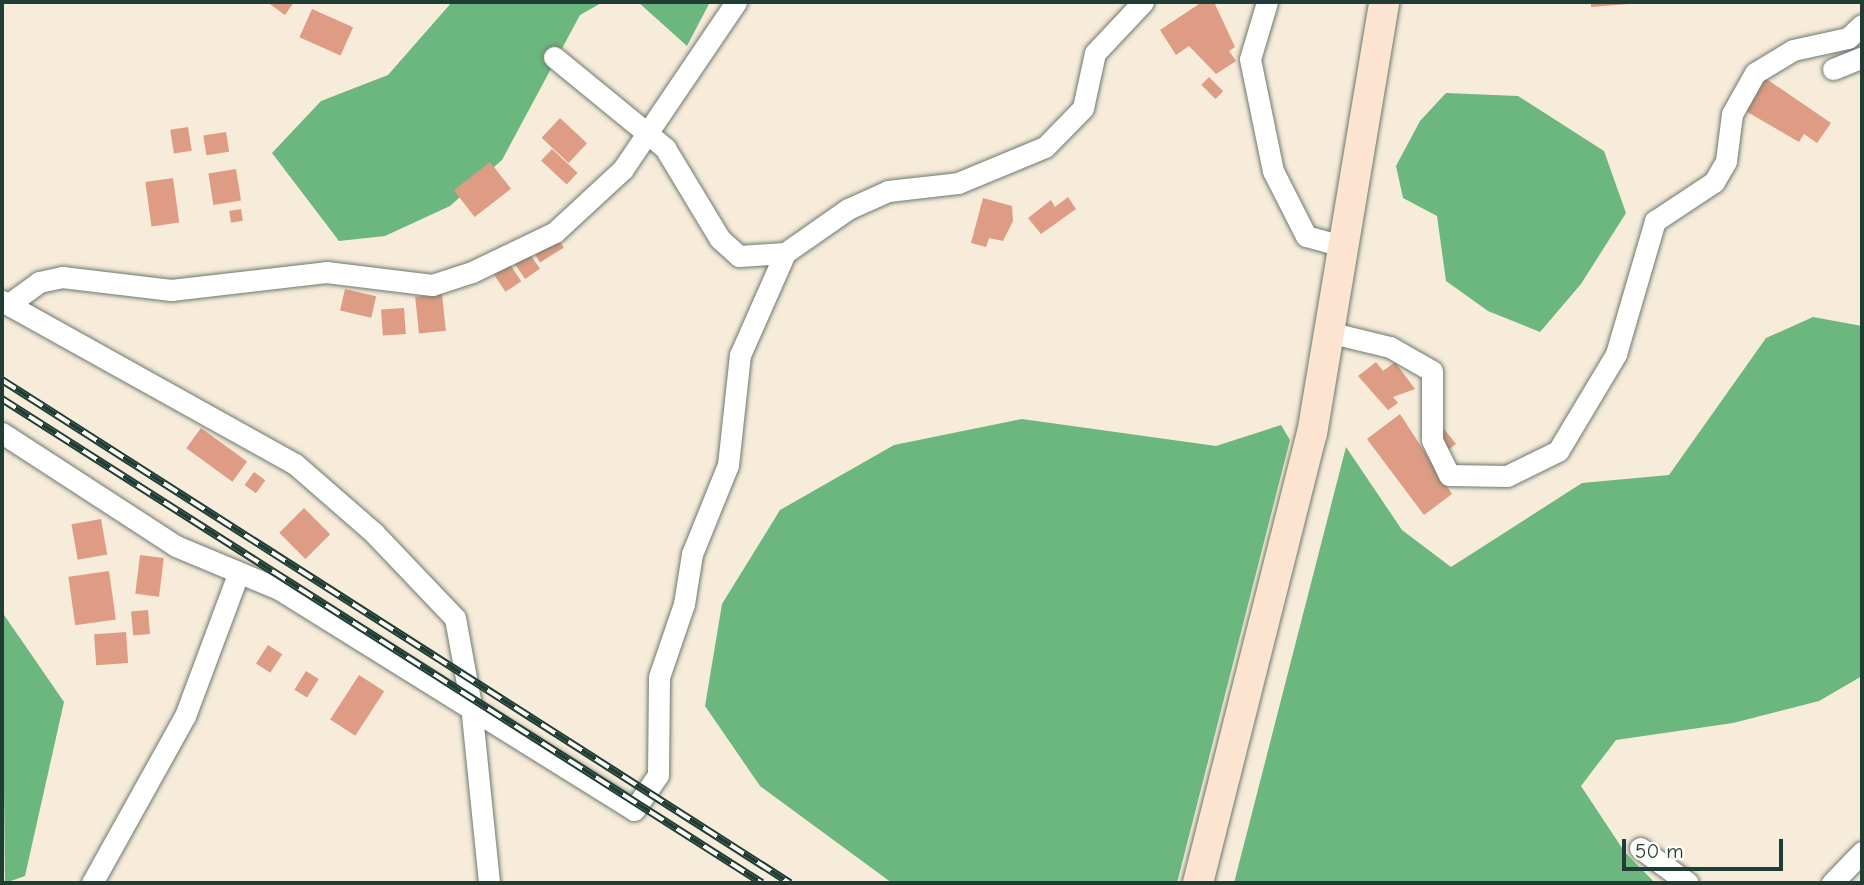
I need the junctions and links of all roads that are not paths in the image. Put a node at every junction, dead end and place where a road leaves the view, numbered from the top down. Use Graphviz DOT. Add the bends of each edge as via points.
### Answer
graph roads {
  1 [pos="736,2"];
  2 [pos="1143,2"];
  3 [pos="1267,2"];
  4 [pos="1384,2"];
  5 [pos="1862,26"];
  6 [pos="554,57"];
  7 [pos="1862,57"];
  8 [pos="1833,69"];
  9 [pos="646,135"];
  10 [pos="1346,247"];
  11 [pos="785,253"];
  12 [pos="5,302"];
  13 [pos="1332,333"];
  14 [pos="2,433"];
  15 [pos="238,574"];
  16 [pos="471,705"];
  17 [pos="1640,848"];
  18 [pos="1862,852"];
  19 [pos="92,883"];
  20 [pos="489,883"];
  21 [pos="1198,883"];
  22 [pos="1688,883"];
  23 [pos="1832,883"];
  1 -- 9 [label="street"];
  2 -- 11 [label="street" via="1095,53 1083,108 1045,147 958,183 888,191 848,209"];
  3 -- 10 [label="street" via="1250,59 1273,171 1306,236"];
  4 -- 10 [label="street"];
  5 -- 13 [label="street" via="1849,38 1793,50 1755,73 1732,114 1726,161 1714,182 1655,220 1616,354 1558,451 1507,476 1449,475 1432,440 1432,371 1399,350"];
  6 -- 9 [label="street"];
  7 -- 8 [label="street"];
  9 -- 11 [label="street" via="676,160 720,239 739,256"];
  9 -- 12 [label="street" via="623,169 555,232 432,285 326,272 171,290 61,278 39,282"];
  10 -- 13 [label="street"];
  11 -- 16 [label="street" via="740,355 729,465 692,554 684,604 659,677 658,775 634,810"];
  12 -- 16 [label="street" via="295,464 347,508 455,618"];
  13 -- 21 [label="street"];
  14 -- 15 [label="street" via="176,546"];
  15 -- 16 [label="street" via="267,582"];
  15 -- 19 [label="street" via="185,716"];
  16 -- 20 [label="street"];
  17 -- 22 [label="street"];
  18 -- 23 [label="street"];
}
